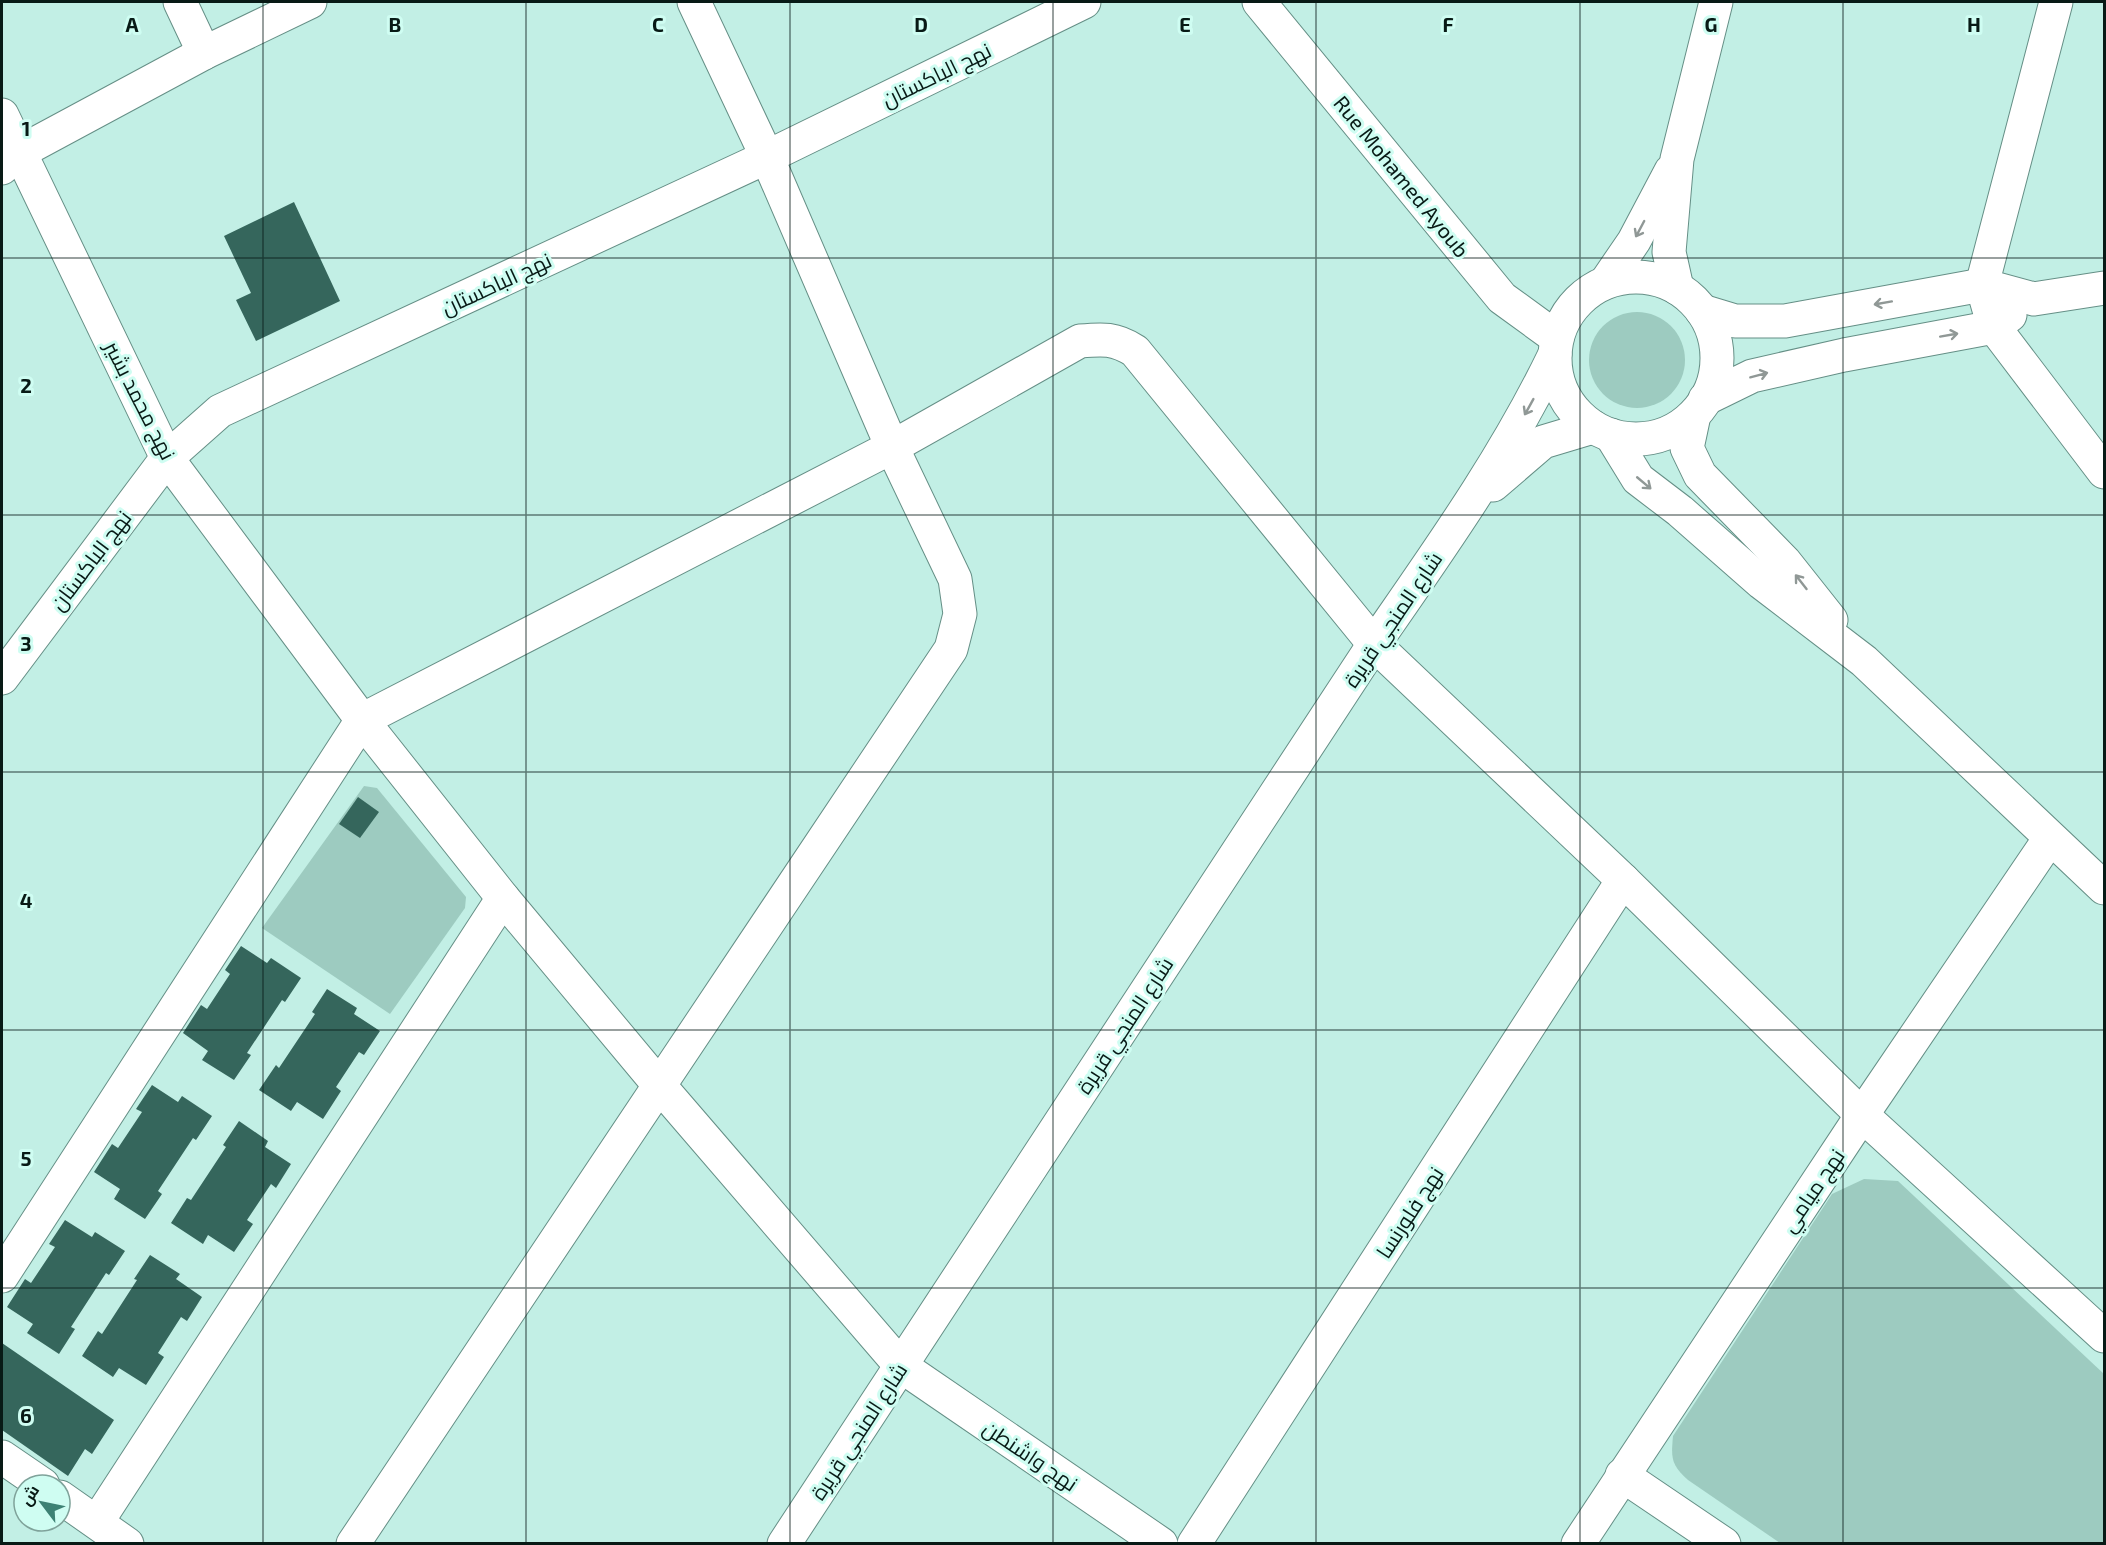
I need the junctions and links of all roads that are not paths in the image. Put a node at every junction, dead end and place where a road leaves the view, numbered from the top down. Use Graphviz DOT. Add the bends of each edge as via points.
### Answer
graph roads {
  1 [pos="180,2"];
  2 [pos="310,2"];
  3 [pos="693,2"];
  4 [pos="1084,2"];
  5 [pos="1259,2"];
  6 [pos="1716,2"];
  7 [pos="2056,2"];
  8 [pos="204,53"];
  9 [pos="2,115"];
  10 [pos="766,157"];
  11 [pos="1677,159"];
  12 [pos="11,160"];
  13 [pos="1606,282"];
  14 [pos="1982,285"];
  15 [pos="1677,288"];
  16 [pos="2104,288"];
  17 [pos="2034,299"];
  18 [pos="1702,310"];
  19 [pos="1994,327"];
  20 [pos="1556,346"];
  21 [pos="1700,407"];
  22 [pos="1602,431"];
  23 [pos="892,447"];
  24 [pos="167,458"];
  25 [pos="2104,472"];
  26 [pos="1467,508"];
  27 [pos="1374,644"];
  28 [pos="1864,661"];
  29 [pos="2,678"];
  30 [pos="362,720"];
  31 [pos="2050,838"];
  32 [pos="1623,880"];
  33 [pos="2104,888"];
  34 [pos="503,898"];
  35 [pos="659,1085"];
  36 [pos="1862,1115"];
  37 [pos="2,1276"];
  38 [pos="2104,1336"];
  39 [pos="901,1366"];
  40 [pos="2,1457"];
  41 [pos="25,1473"];
  42 [pos="1622,1475"];
  43 [pos="72,1505"];
  44 [pos="97,1522"];
  45 [pos="127,1544"];
  46 [pos="353,1544"];
  47 [pos="784,1544"];
  48 [pos="1161,1544"];
  49 [pos="1194,1544"];
  50 [pos="1578,1544"];
  51 [pos="1724,1544"];
  1 -- 8 [label="street"];
  2 -- 8 [label="street"];
  3 -- 10 [label="street"];
  4 -- 10 [label="street, نهج الباكستان"];
  5 -- 20 [label="street, Rue Mohamed Ayoub" via="1502,298"];
  6 -- 11 [label="street"];
  7 -- 14 [label="street"];
  8 -- 12 [label="street"];
  9 -- 12 [label="street, نهج محمد بشير"];
  10 -- 23 [label="street"];
  10 -- 24 [label="street, نهج الباكستان" via="220,411"];
  11 -- 13 [label="street, one-way" via="1634,241"];
  11 -- 15 [label="street" via="1669,252"];
  12 -- 24 [label="street, نهج محمد بشير"];
  13 -- 15 [label="street" via="1630,277 1654,279"];
  13 -- 20 [label="street" via="1584,295 1567,314"];
  14 -- 17 [label="street"];
  14 -- 18 [label="street, one-way" via="1785,321 1735,321"];
  14 -- 19 [label="street"];
  15 -- 18 [label="street"];
  16 -- 17 [label="street"];
  17 -- 19 [label="street"];
  18 -- 21 [label="street" via="1713,332 1717,354 1714,378"];
  21 -- 19 [label="street, one-way" via="1752,376"];
  19 -- 25 [label="street"];
  20 -- 22 [label="street" via="1556,376 1564,396 1576,413"];
  20 -- 26 [label="street, شارع المنجي قريرة, one-way" via="1530,406"];
  21 -- 22 [label="street" via="1676,428 1656,437 1634,439"];
  28 -- 21 [label="street, one-way" via="1785,562 1700,475 1687,448"];
  22 -- 26 [label="street, شارع المنجي قريرة" via="1544,442"];
  22 -- 28 [label="street, one-way" via="1638,479 1762,583"];
  23 -- 27 [label="street" via="1080,341 1121,342 1136,351"];
  23 -- 30 [label="street"];
  23 -- 35 [label="street" via="954,579 960,614 951,649"];
  24 -- 29 [label="street, نهج الباكستان"];
  24 -- 30 [label="street, نهج محمد بشير"];
  26 -- 27 [label="street, شارع المنجي قريرة"];
  27 -- 32 [label="street"];
  27 -- 39 [label="street, شارع المنجي قريرة"];
  28 -- 31 [label="street"];
  30 -- 34 [label="street, نهج محمد بشير"];
  30 -- 37 [label="street"];
  31 -- 33 [label="street"];
  31 -- 36 [label="street, نهج ميامي"];
  32 -- 36 [label="street"];
  32 -- 49 [label="street, نهج فلورنسا"];
  34 -- 35 [label="street, نهج محمد بشير"];
  34 -- 44 [label="street"];
  35 -- 39 [label="street, نهج واشنطن"];
  35 -- 46 [label="street"];
  36 -- 38 [label="street"];
  36 -- 42 [label="street, نهج ميامي"];
  39 -- 47 [label="street, شارع المنجي قريرة"];
  39 -- 48 [label="street, نهج واشنطن"];
  40 -- 41 [label="street"];
  42 -- 50 [label="street, نهج ميامي"];
  42 -- 51 [label="street"];
  43 -- 44 [label="street"];
  44 -- 45 [label="street"];
}
